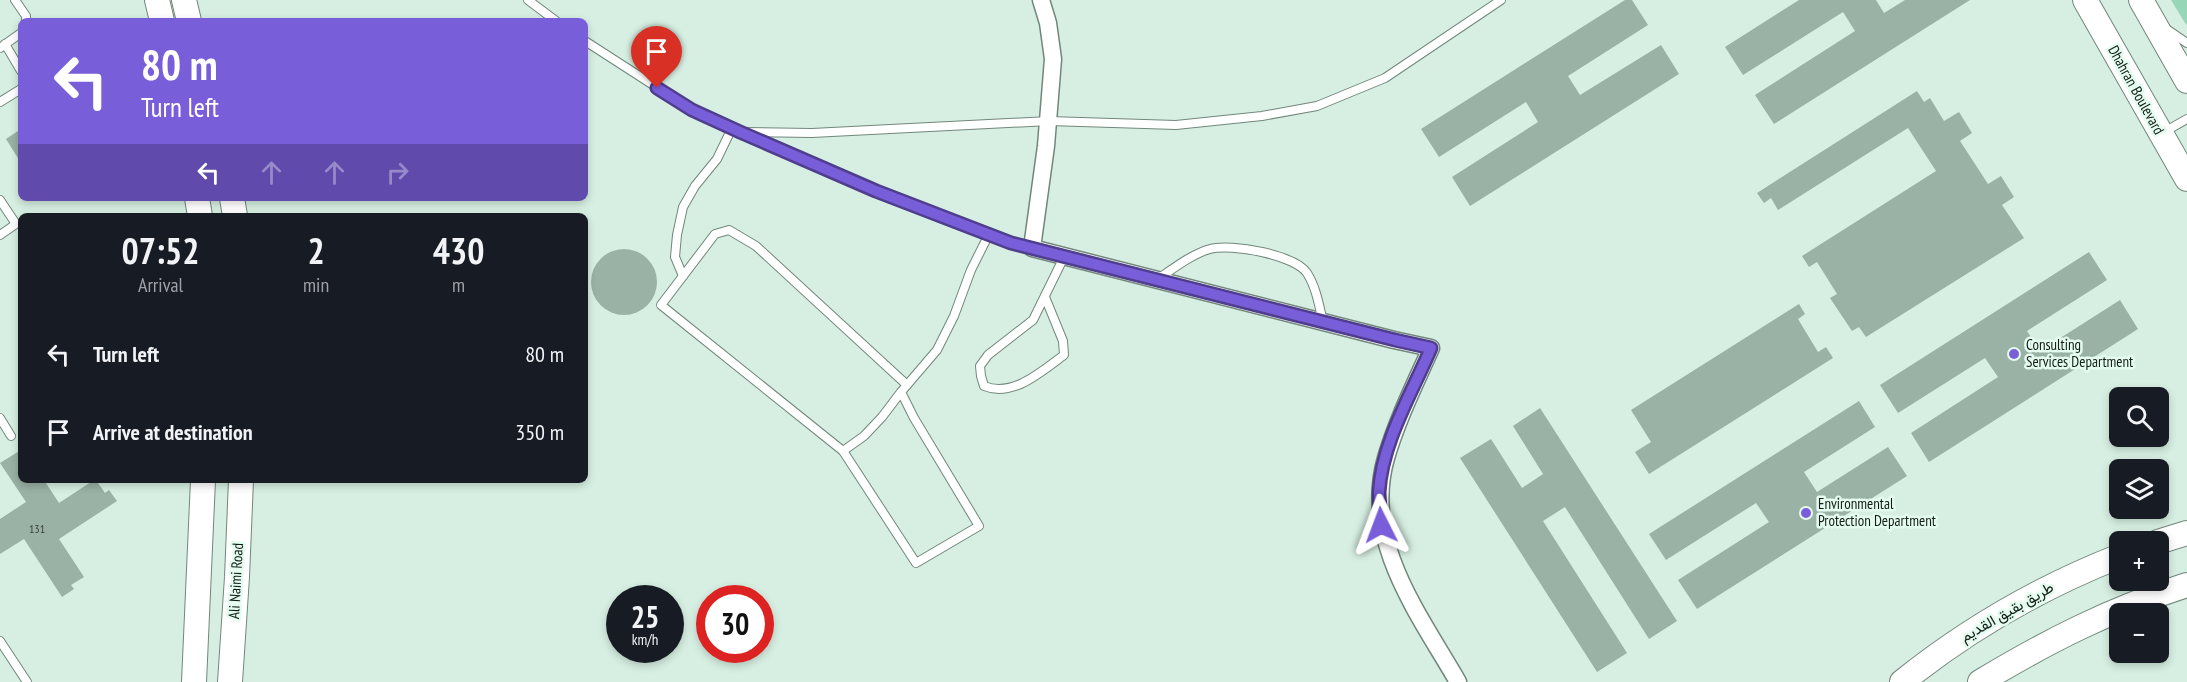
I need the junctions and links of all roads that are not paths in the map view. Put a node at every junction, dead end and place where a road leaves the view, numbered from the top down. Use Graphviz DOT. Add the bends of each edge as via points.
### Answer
graph roads {
  1 [pos="15,0"];
  2 [pos="184,0"];
  3 [pos="198,0"];
  4 [pos="528,0"];
  5 [pos="1041,0"];
  6 [pos="1501,0"];
  7 [pos="2085,0"];
  8 [pos="2146,9"];
  9 [pos="26,18"];
  10 [pos="188,18"];
  11 [pos="198,18"];
  12 [pos="552,18"];
  13 [pos="18,35"];
  14 [pos="588,43"];
  15 [pos="2187,43"];
  16 [pos="2,46"];
  17 [pos="18,66"];
  18 [pos="2187,81"];
  19 [pos="18,91"];
  20 [pos="0,102"];
  21 [pos="2187,119"];
  22 [pos="1048,121"];
  23 [pos="736,130"];
  24 [pos="2161,134"];
  25 [pos="2187,179"];
  26 [pos="0,200"];
  27 [pos="989,234"];
  28 [pos="0,235"];
  29 [pos="1032,248"];
  30 [pos="1064,257"];
  31 [pos="683,276"];
  32 [pos="1156,279"];
  33 [pos="1045,297"];
  34 [pos="1323,322"];
  35 [pos="904,389"];
  36 [pos="0,418"];
  37 [pos="11,436"];
  38 [pos="843,451"];
  39 [pos="203,483"];
  40 [pos="241,483"];
  41 [pos="2187,533"];
  42 [pos="2169,539"];
  43 [pos="2109,560"];
  44 [pos="2187,585"];
  45 [pos="0,641"];
  46 [pos="27,682"];
  47 [pos="194,682"];
  48 [pos="230,682"];
  49 [pos="1458,682"];
  50 [pos="1902,682"];
  51 [pos="1980,682"];
  1 -- 9 [label="lane"];
  2 -- 10 [label="main road"];
  3 -- 11 [label="main road"];
  4 -- 12 [label="lane"];
  5 -- 22 [label="street" via="1053,59"];
  6 -- 22 [label="lane" via="1385,78 1317,106 1176,125"];
  7 -- 24 [label="main road, Dhahran Boulevard"];
  8 -- 15 [label="lane"];
  8 -- 18 [label="main road"];
  13 -- 16 [label="lane"];
  14 -- 23 [label="lane" via="692,110"];
  16 -- 17 [label="lane"];
  19 -- 20 [label="lane"];
  21 -- 24 [label="lane"];
  22 -- 23 [label="lane" via="812,133"];
  22 -- 29 [label="street"];
  23 -- 27 [label="lane" via="876,191"];
  23 -- 31 [label="lane" via="682,207 675,257"];
  24 -- 25 [label="main road, Dhahran Boulevard"];
  26 -- 28 [label="lane" via="16,224"];
  27 -- 29 [label="lane"];
  27 -- 35 [label="lane" via="937,350"];
  29 -- 30 [label="street"];
  30 -- 32 [label="street"];
  30 -- 33 [label="lane"];
  31 -- 35 [label="lane" via="715,234 729,230 756,246"];
  31 -- 38 [label="lane" via="661,305"];
  32 -- 34 [label="street"];
  32 -- 34 [label="lane" via="1210,249 1229,246 1282,257 1306,271"];
  33 -- 33 [label="lane" via="1033,320 988,355 980,366 984,386 996,391 1010,388 1064,355 1063,341"];
  34 -- 49 [label="street" via="1431,348 1385,459 1379,492 1381,525 1404,588"];
  35 -- 38 [label="lane" via="864,436"];
  35 -- 38 [label="lane" via="914,418 979,526 916,563"];
  36 -- 37 [label="lane"];
  39 -- 47 [label="main road"];
  40 -- 48 [label="main road, Ali Naimi Road"];
  41 -- 42 [label="main road"];
  43 -- 50 [label="main road, طريق بقيق القديم" via="2008,609 1947,647"];
  44 -- 51 [label="main road" via="2068,632"];
  45 -- 46 [label="lane"];
}
